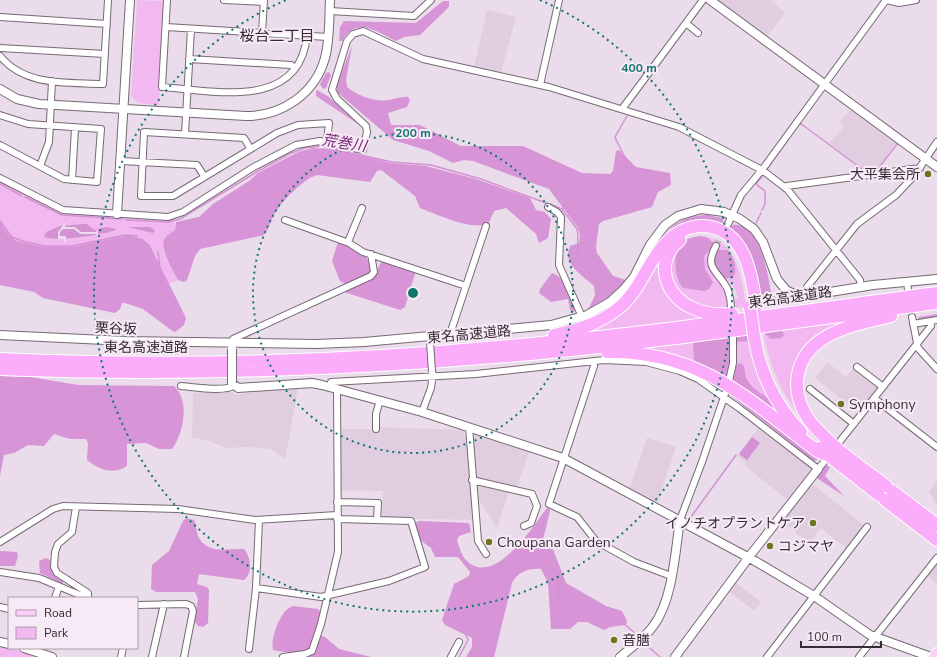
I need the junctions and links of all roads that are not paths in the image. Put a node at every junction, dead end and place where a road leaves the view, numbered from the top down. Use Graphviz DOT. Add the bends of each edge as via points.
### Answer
graph roads {
  1 [pos="108,0"];
  2 [pos="130,0"];
  3 [pos="167,0"];
  4 [pos="224,0"];
  5 [pos="330,0"];
  6 [pos="431,0"];
  7 [pos="559,0"];
  8 [pos="703,0"];
  9 [pos="710,0"];
  10 [pos="887,0"];
  11 [pos="916,0"];
  12 [pos="264,1"];
  13 [pos="330,11"];
  14 [pos="0,17"];
  15 [pos="686,23"];
  16 [pos="107,24"];
  17 [pos="166,27"];
  18 [pos="191,29"];
  19 [pos="262,33"];
  20 [pos="698,33"];
  21 [pos="306,35"];
  22 [pos="328,37"];
  23 [pos="0,48"];
  24 [pos="105,54"];
  25 [pos="0,56"];
  26 [pos="190,59"];
  27 [pos="295,68"];
  28 [pos="52,81"];
  29 [pos="824,84"];
  30 [pos="540,85"];
  31 [pos="0,89"];
  32 [pos="188,89"];
  33 [pos="51,105"];
  34 [pos="124,109"];
  35 [pos="622,109"];
  36 [pos="186,113"];
  37 [pos="0,114"];
  38 [pos="50,126"];
  39 [pos="75,128"];
  40 [pos="185,134"];
  41 [pos="327,141"];
  42 [pos="937,142"];
  43 [pos="0,145"];
  44 [pos="250,148"];
  45 [pos="925,160"];
  46 [pos="121,161"];
  47 [pos="143,162"];
  48 [pos="40,166"];
  49 [pos="937,167"];
  50 [pos="920,168"];
  51 [pos="762,170"];
  52 [pos="204,176"];
  53 [pos="0,178"];
  54 [pos="72,180"];
  55 [pos="785,188"];
  56 [pos="548,207"];
  57 [pos="362,208"];
  58 [pos="118,214"];
  59 [pos="732,215"];
  60 [pos="285,220"];
  61 [pos="728,224"];
  62 [pos="486,226"];
  63 [pos="348,242"];
  64 [pos="716,246"];
  65 [pos="836,251"];
  66 [pos="371,254"];
  67 [pos="937,278"];
  68 [pos="466,286"];
  69 [pos="861,287"];
  70 [pos="937,293"];
  71 [pos="808,295"];
  72 [pos="937,303"];
  73 [pos="844,305"];
  74 [pos="753,307"];
  75 [pos="731,308"];
  76 [pos="937,308"];
  77 [pos="582,317"];
  78 [pos="912,317"];
  79 [pos="934,321"];
  80 [pos="913,324"];
  81 [pos="452,334"];
  82 [pos="733,334"];
  83 [pos="0,335"];
  84 [pos="430,339"];
  85 [pos="232,345"];
  86 [pos="916,345"];
  87 [pos="420,353"];
  88 [pos="520,355"];
  89 [pos="0,359"];
  90 [pos="594,361"];
  91 [pos="857,367"];
  92 [pos="0,368"];
  93 [pos="937,369"];
  94 [pos="433,374"];
  95 [pos="729,381"];
  96 [pos="233,384"];
  97 [pos="181,386"];
  98 [pos="883,387"];
  99 [pos="333,388"];
  100 [pos="727,388"];
  101 [pos="810,389"];
  102 [pos="724,397"];
  103 [pos="874,398"];
  104 [pos="380,400"];
  105 [pos="422,412"];
  106 [pos="854,424"];
  107 [pos="469,427"];
  108 [pos="376,429"];
  109 [pos="936,443"];
  110 [pos="830,450"];
  111 [pos="563,458"];
  112 [pos="818,469"];
  113 [pos="472,480"];
  114 [pos="885,493"];
  115 [pos="337,502"];
  116 [pos="76,507"];
  117 [pos="919,511"];
  118 [pos="337,517"];
  119 [pos="259,520"];
  120 [pos="378,520"];
  121 [pos="680,520"];
  122 [pos="937,525"];
  123 [pos="524,526"];
  124 [pos="868,527"];
  125 [pos="937,531"];
  126 [pos="937,540"];
  127 [pos="0,542"];
  128 [pos="486,554"];
  129 [pos="749,558"];
  130 [pos="937,558"];
  131 [pos="0,572"];
  132 [pos="671,576"];
  133 [pos="59,586"];
  134 [pos="256,588"];
  135 [pos="328,596"];
  136 [pos="813,596"];
  137 [pos="55,597"];
  138 [pos="86,597"];
  139 [pos="88,597"];
  140 [pos="164,604"];
  141 [pos="138,605"];
  142 [pos="874,637"];
  143 [pos="459,642"];
  144 [pos="27,649"];
  145 [pos="249,649"];
  146 [pos="39,653"];
  147 [pos="937,653"];
  148 [pos="52,657"];
  149 [pos="152,657"];
  150 [pos="184,657"];
  151 [pos="283,657"];
  152 [pos="451,657"];
  153 [pos="620,657"];
  154 [pos="675,657"];
  155 [pos="767,657"];
  156 [pos="859,657"];
  157 [pos="931,657"];
  158 [pos="934,657"];
  1 -- 16 [label="street"];
  2 -- 34 [label="street"];
  3 -- 17 [label="street"];
  4 -- 12 [label="street"];
  5 -- 13 [label="street"];
  6 -- 13 [label="street" via="414,16"];
  7 -- 30 [label="street"];
  8 -- 15 [label="street"];
  9 -- 29 [label="street"];
  10 -- 11 [label="street" via="899,3"];
  10 -- 29 [label="street"];
  12 -- 19 [label="street"];
  13 -- 22 [label="street"];
  14 -- 16 [label="street"];
  15 -- 20 [label="street"];
  15 -- 35 [label="street"];
  16 -- 24 [label="street"];
  17 -- 18 [label="street"];
  17 -- 32 [label="street" via="162,88"];
  18 -- 19 [label="street"];
  18 -- 26 [label="street"];
  19 -- 21 [label="street"];
  21 -- 22 [label="street"];
  21 -- 27 [label="street" via="302,55"];
  22 -- 36 [label="street" via="325,59 316,79 289,105 268,114 254,116"];
  23 -- 24 [label="street"];
  24 -- 28 [label="street" via="103,84"];
  25 -- 28 [label="street" via="14,70 26,76"];
  26 -- 27 [label="street" via="291,65"];
  26 -- 32 [label="street"];
  27 -- 32 [label="street" via="287,78 256,92"];
  28 -- 33 [label="street"];
  29 -- 45 [label="street"];
  29 -- 51 [label="street"];
  30 -- 35 [label="street"];
  30 -- 41 [label="street" via="423,59 369,33 359,31 347,41 332,90 337,99 366,126 363,150"];
  31 -- 33 [label="street" via="24,101"];
  32 -- 36 [label="street"];
  33 -- 34 [label="street"];
  33 -- 38 [label="street"];
  34 -- 36 [label="street"];
  34 -- 46 [label="street"];
  35 -- 51 [label="street" via="679,127"];
  36 -- 40 [label="street"];
  37 -- 38 [label="street" via="18,122"];
  38 -- 39 [label="street"];
  38 -- 48 [label="street" via="48,148"];
  39 -- 54 [label="street"];
  39 -- 54 [label="street" via="100,129 100,137 97,182"];
  40 -- 44 [label="street" via="244,138"];
  40 -- 47 [label="street" via="144,132"];
  41 -- 44 [label="street" via="329,123 309,123 287,128"];
  41 -- 58 [label="street" via="304,143 289,149 252,168 178,214 162,217"];
  42 -- 45 [label="street"];
  43 -- 48 [label="street"];
  44 -- 52 [label="street"];
  45 -- 49 [label="street"];
  45 -- 50 [label="street"];
  46 -- 47 [label="street"];
  46 -- 58 [label="street"];
  47 -- 52 [label="street" via="198,165"];
  47 -- 52 [label="street" via="141,196 173,196"];
  48 -- 54 [label="street" via="60,177"];
  50 -- 55 [label="street"];
  50 -- 65 [label="street" via="896,195 857,224"];
  51 -- 55 [label="street"];
  51 -- 59 [label="street" via="741,195"];
  53 -- 58 [label="street" via="59,209"];
  55 -- 65 [label="street"];
  56 -- 77 [label="street" via="561,217 559,265"];
  57 -- 63 [label="street"];
  59 -- 61 [label="street"];
  59 -- 71 [label="street, 栗谷坂" via="748,224 759,235 781,285 792,293"];
  59 -- 77 [label="street, 栗谷坂" via="717,210 701,209 686,212 671,220 655,238 634,276 623,290 603,307"];
  60 -- 63 [label="street"];
  62 -- 68 [label="street"];
  63 -- 66 [label="street"];
  64 -- 75 [label="street" via="710,262 727,289"];
  65 -- 69 [label="street" via="860,280"];
  65 -- 71 [label="street" via="807,286"];
  66 -- 68 [label="street"];
  66 -- 85 [label="street" via="374,272 371,276 233,339"];
  67 -- 69 [label="street" via="908,286"];
  68 -- 81 [label="street"];
  69 -- 71 [label="street"];
  70 -- 73 [label="highway, 東名高速道路"];
  72 -- 88 [label="highway, 東名高速道路"];
  73 -- 74 [label="highway" via="725,314 694,309 679,300 665,278 665,263 670,249 681,239 693,234 713,235 725,241 741,264"];
  73 -- 87 [label="highway, 東名高速道路" via="601,337"];
  74 -- 87 [label="highway" via="750,269 735,241 715,228 691,227 677,233 665,243 629,298 614,312 597,322 556,334"];
  74 -- 110 [label="highway" via="757,336 767,366 786,404 799,421"];
  76 -- 110 [label="highway" via="847,326 822,338 809,350 799,371 798,395 808,418"];
  77 -- 81 [label="street, 栗谷坂" via="542,326"];
  78 -- 80 [label="street"];
  79 -- 80 [label="street"];
  79 -- 86 [label="street"];
  80 -- 86 [label="street"];
  81 -- 84 [label="street, 栗谷坂"];
  82 -- 95 [label="street" via="733,363"];
  83 -- 85 [label="street, 栗谷坂"];
  84 -- 85 [label="street, 栗谷坂" via="332,344"];
  84 -- 94 [label="street, bridge"];
  85 -- 96 [label="street, bridge"];
  86 -- 93 [label="street"];
  86 -- 98 [label="street"];
  87 -- 89 [label="highway, 東名高速道路" via="241,361"];
  88 -- 92 [label="highway, 東名高速道路" via="242,371"];
  88 -- 110 [label="highway" via="631,353 659,356 686,364 736,389 817,451"];
  90 -- 94 [label="street" via="482,374"];
  90 -- 102 [label="street" via="625,360 666,366 692,376"];
  90 -- 111 [label="street"];
  91 -- 98 [label="street"];
  94 -- 99 [label="street" via="331,382"];
  94 -- 105 [label="street"];
  96 -- 97 [label="street" via="231,388 214,389"];
  96 -- 99 [label="street" via="238,388 315,384"];
  98 -- 103 [label="street"];
  99 -- 104 [label="street"];
  99 -- 115 [label="street"];
  100 -- 102 [label="street"];
  101 -- 106 [label="street"];
  102 -- 112 [label="street"];
  102 -- 121 [label="street"];
  103 -- 106 [label="street"];
  103 -- 109 [label="street"];
  104 -- 105 [label="street"];
  104 -- 108 [label="street" via="376,414"];
  105 -- 107 [label="street"];
  106 -- 110 [label="street"];
  107 -- 111 [label="street"];
  107 -- 113 [label="street"];
  110 -- 112 [label="street"];
  110 -- 114 [label="highway"];
  111 -- 121 [label="street"];
  111 -- 132 [label="street" via="549,504 577,517 596,541 634,562"];
  112 -- 129 [label="street"];
  113 -- 123 [label="street" via="532,494 537,506 531,523"];
  113 -- 128 [label="street" via="477,509 478,541"];
  114 -- 117 [label="highway"];
  114 -- 126 [label="highway"];
  115 -- 118 [label="street"];
  115 -- 120 [label="street" via="378,503"];
  116 -- 119 [label="street" via="178,509"];
  116 -- 127 [label="street" via="63,506 53,509"];
  116 -- 139 [label="street" via="72,532 58,544 54,567 58,573 88,593"];
  117 -- 122 [label="highway"];
  117 -- 125 [label="highway"];
  118 -- 119 [label="street"];
  118 -- 120 [label="street"];
  118 -- 135 [label="street" via="338,552"];
  119 -- 134 [label="street"];
  120 -- 135 [label="street" via="411,521 425,568 389,581"];
  121 -- 129 [label="street"];
  121 -- 132 [label="street"];
  124 -- 136 [label="street"];
  129 -- 136 [label="street"];
  129 -- 154 [label="street"];
  130 -- 142 [label="street"];
  131 -- 133 [label="street" via="39,578"];
  132 -- 153 [label="street" via="666,601 657,621"];
  133 -- 137 [label="street"];
  133 -- 138 [label="street"];
  134 -- 135 [label="street"];
  134 -- 145 [label="street"];
  135 -- 151 [label="street" via="312,651"];
  136 -- 142 [label="street"];
  136 -- 155 [label="street"];
  140 -- 141 [label="street"];
  140 -- 149 [label="street"];
  140 -- 150 [label="street" via="186,604 192,608"];
  142 -- 156 [label="street"];
  142 -- 157 [label="street"];
  143 -- 152 [label="street"];
  144 -- 146 [label="street"];
  146 -- 148 [label="street"];
  147 -- 158 [label="main road"];
}
